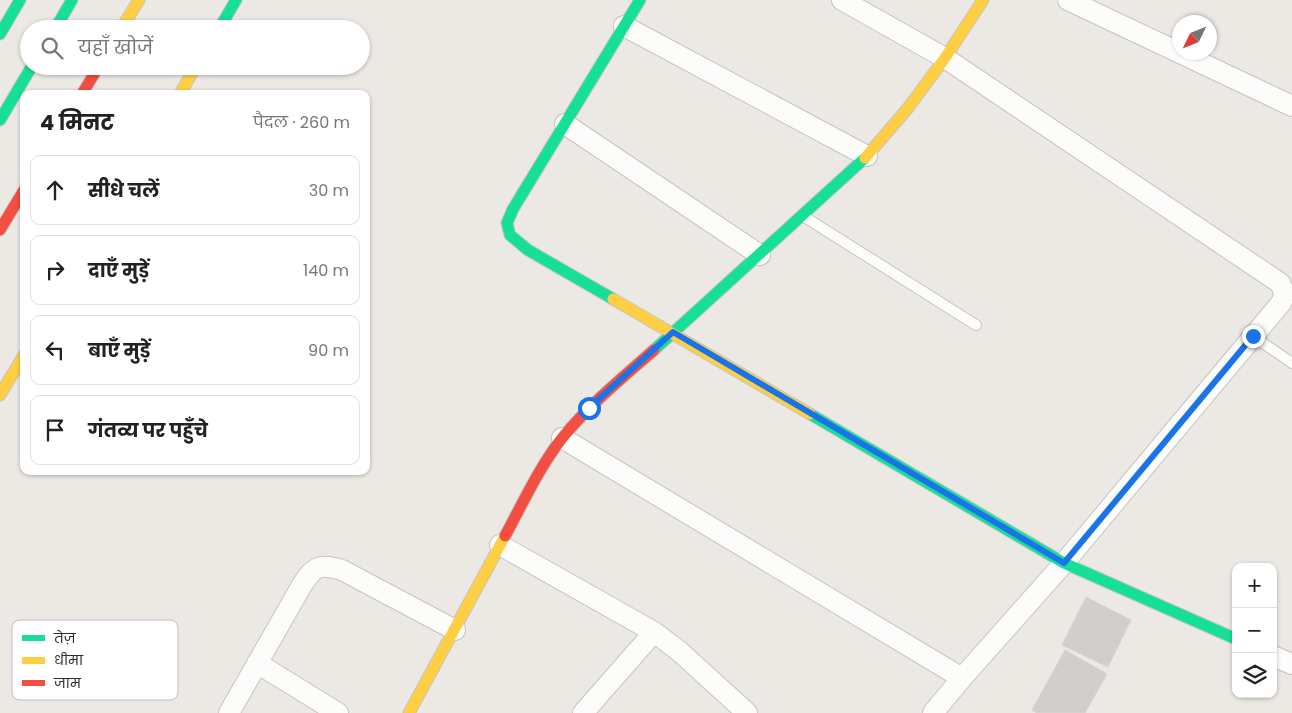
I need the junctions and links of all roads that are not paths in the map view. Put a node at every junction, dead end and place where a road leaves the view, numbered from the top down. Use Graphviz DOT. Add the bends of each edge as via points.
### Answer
graph roads {
  1 [pos="20,0"];
  2 [pos="72,0"];
  3 [pos="138,0"];
  4 [pos="236,0"];
  5 [pos="640,0"];
  6 [pos="842,0"];
  7 [pos="983,0"];
  8 [pos="1068,0"];
  9 [pos="60,20"];
  10 [pos="126,20"];
  11 [pos="224,20"];
  12 [pos="624,26"];
  13 [pos="0,34"];
  14 [pos="945,58"];
  15 [pos="27,75"];
  16 [pos="94,75"];
  17 [pos="191,75"];
  18 [pos="84,90"];
  19 [pos="182,90"];
  20 [pos="1292,106"];
  21 [pos="0,120"];
  22 [pos="565,124"];
  23 [pos="867,156"];
  24 [pos="20,197"];
  25 [pos="802,216"];
  26 [pos="0,230"];
  27 [pos="760,255"];
  28 [pos="1289,295"];
  29 [pos="976,325"];
  30 [pos="673,332"];
  31 [pos="1253,336"];
  32 [pos="20,362"];
  33 [pos="1292,363"];
  34 [pos="0,395"];
  35 [pos="562,438"];
  36 [pos="500,545"];
  37 [pos="1064,563"];
  38 [pos="454,630"];
  39 [pos="654,632"];
  40 [pos="1232,637"];
  41 [pos="1277,658"];
  42 [pos="257,663"];
  43 [pos="1292,664"];
  44 [pos="962,678"];
  45 [pos="944,710"];
  46 [pos="229,713"];
  47 [pos="338,713"];
  48 [pos="409,713"];
  49 [pos="583,713"];
  50 [pos="746,713"];
  1 -- 13 [label="main road"];
  2 -- 9 [label="main road"];
  3 -- 10 [label="main road"];
  4 -- 11 [label="main road"];
  5 -- 12 [label="main road"];
  6 -- 14 [label="street"];
  7 -- 14 [label="main road"];
  8 -- 20 [label="street"];
  12 -- 22 [label="main road"];
  12 -- 23 [label="street"];
  14 -- 23 [label="main road"];
  14 -- 28 [label="street" via="1280,283"];
  15 -- 21 [label="main road"];
  16 -- 18 [label="main road"];
  17 -- 19 [label="main road"];
  22 -- 27 [label="street"];
  22 -- 30 [label="main road" via="513,209 507,223 510,235 528,250"];
  23 -- 25 [label="main road"];
  24 -- 26 [label="main road"];
  25 -- 27 [label="main road"];
  25 -- 29 [label="lane"];
  27 -- 30 [label="main road"];
  28 -- 31 [label="street"];
  30 -- 35 [label="main road" via="589,408"];
  30 -- 37 [label="main road"];
  31 -- 33 [label="lane"];
  31 -- 37 [label="street"];
  32 -- 34 [label="main road"];
  35 -- 36 [label="main road"];
  35 -- 44 [label="street"];
  36 -- 38 [label="main road"];
  36 -- 39 [label="street"];
  37 -- 40 [label="main road"];
  37 -- 44 [label="street"];
  38 -- 42 [label="street" via="342,570 318,566 302,585"];
  38 -- 48 [label="main road"];
  39 -- 49 [label="street"];
  39 -- 50 [label="street" via="679,650"];
  41 -- 43 [label="street"];
  42 -- 46 [label="street"];
  42 -- 47 [label="street"];
  44 -- 45 [label="street"];
}
